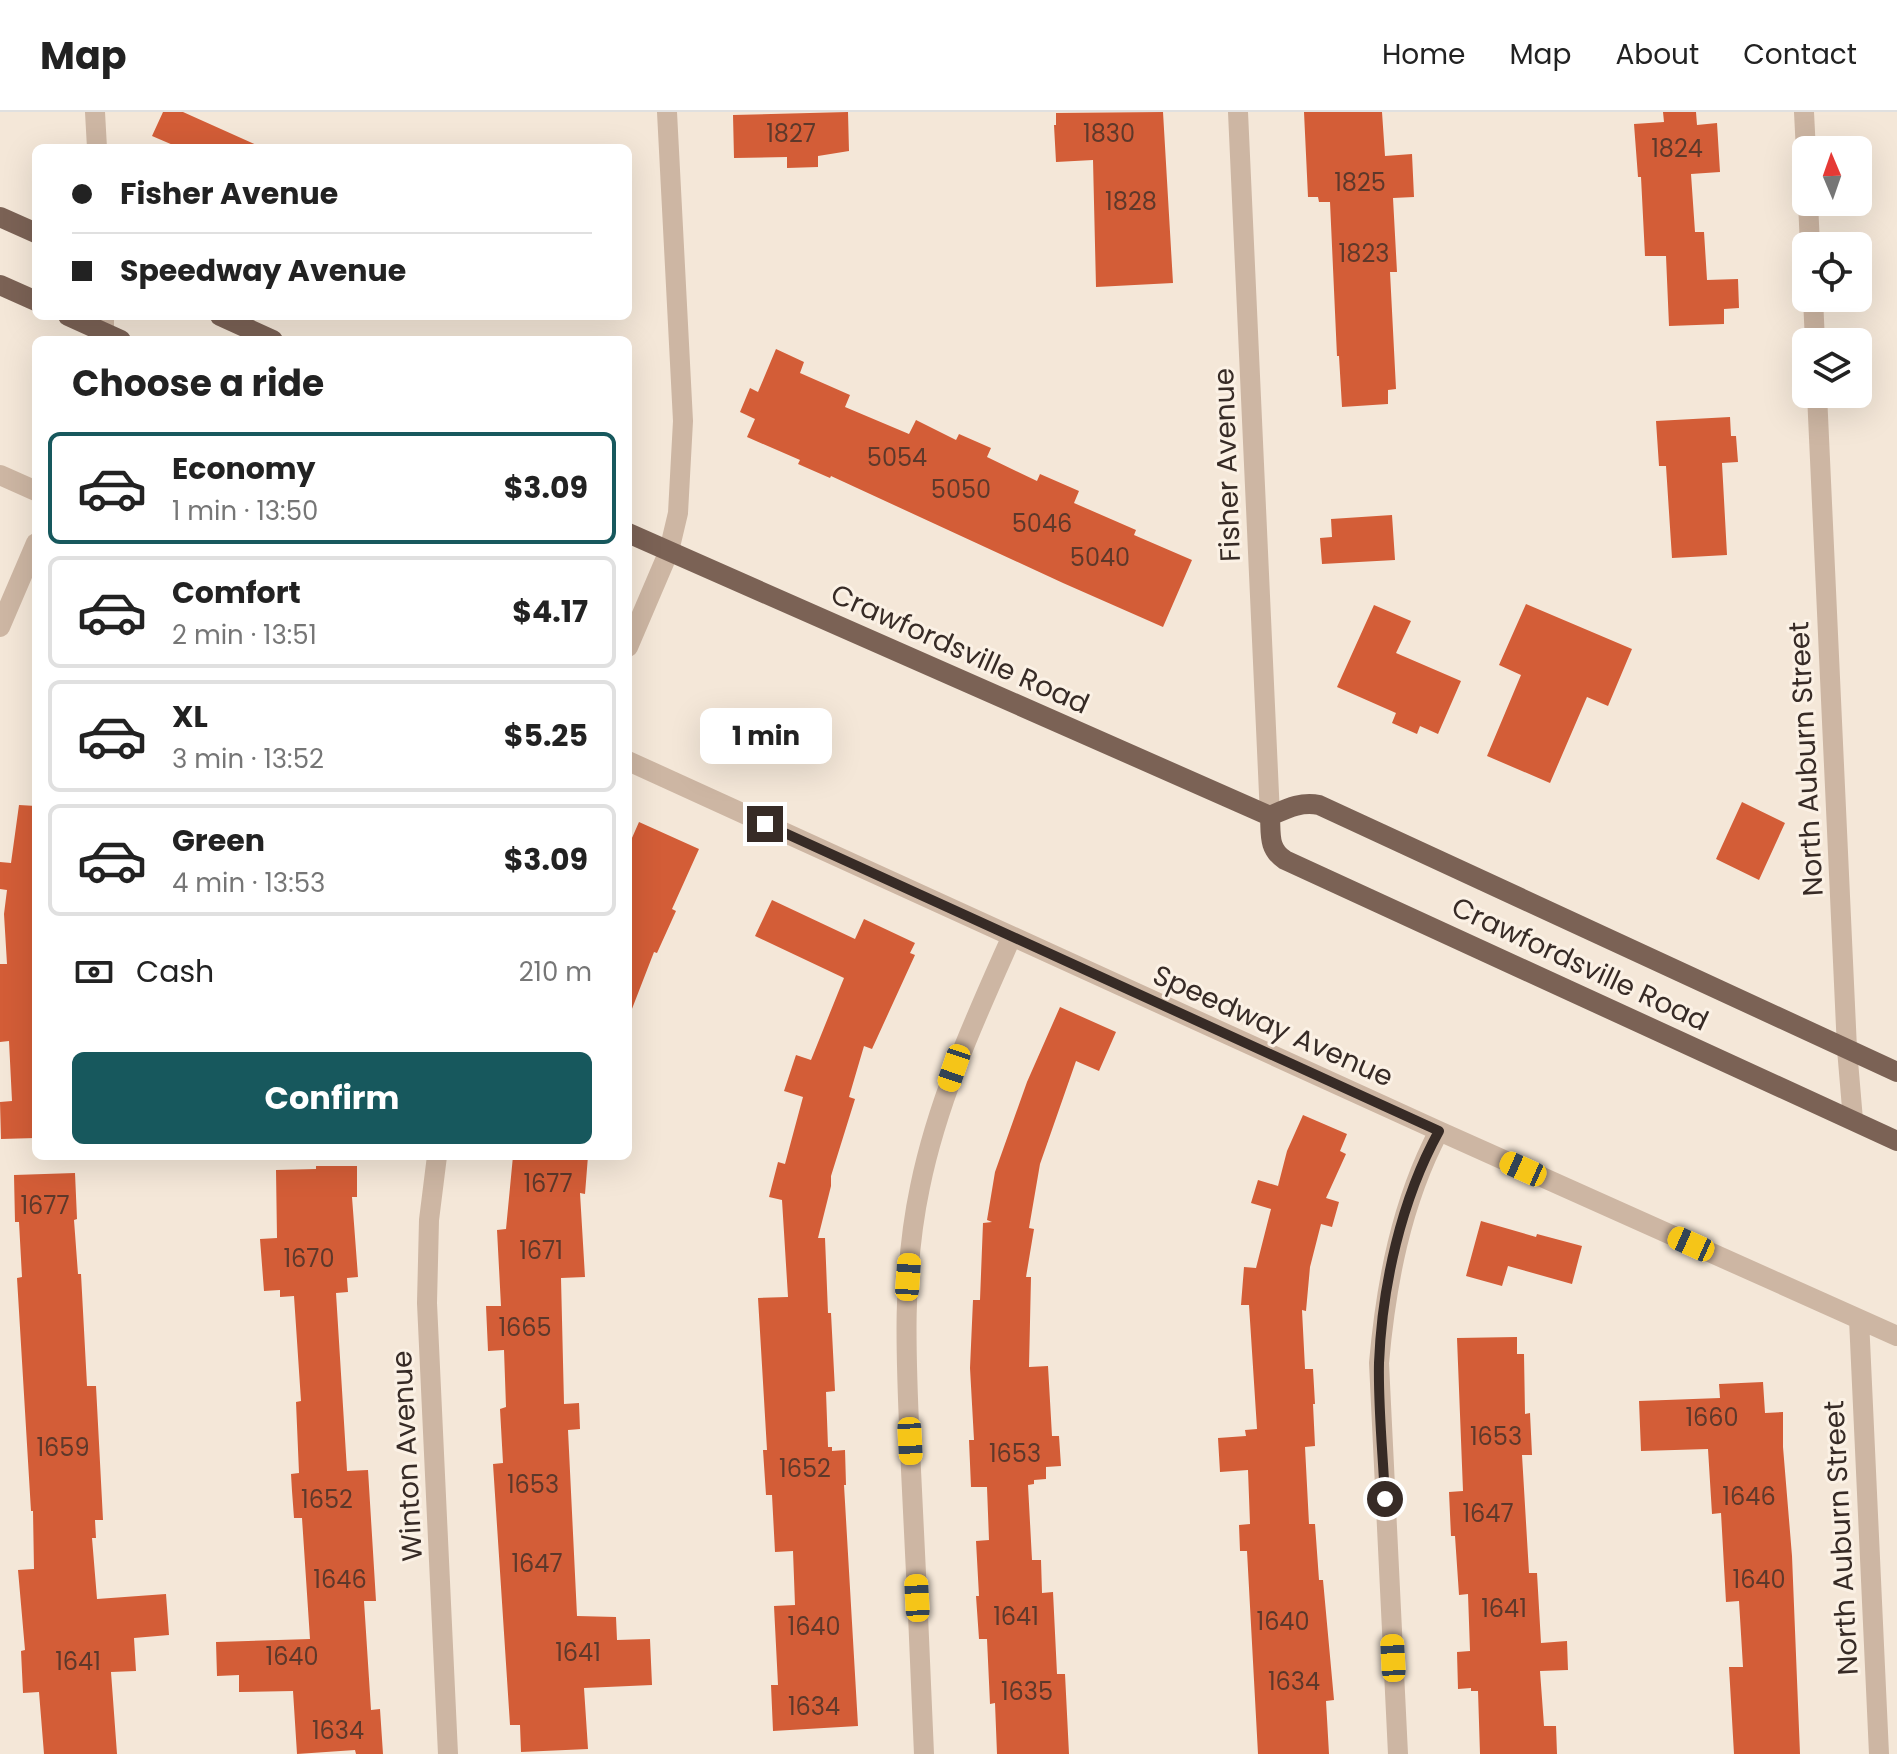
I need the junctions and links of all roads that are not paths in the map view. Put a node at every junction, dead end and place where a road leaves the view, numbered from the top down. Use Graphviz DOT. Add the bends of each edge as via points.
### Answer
graph roads {
  1 [pos="95,112"];
  2 [pos="667,112"];
  3 [pos="1238,112"];
  4 [pos="1804,112"];
  5 [pos="1805,136"];
  6 [pos="97,144"];
  7 [pos="0,217"];
  8 [pos="32,231"];
  9 [pos="0,285"];
  10 [pos="32,299"];
  11 [pos="81,320"];
  12 [pos="229,320"];
  13 [pos="110,329"];
  14 [pos="264,336"];
  15 [pos="1818,408"];
  16 [pos="0,475"];
  17 [pos="32,489"];
  18 [pos="632,535"];
  19 [pos="669,551"];
  20 [pos="32,552"];
  21 [pos="0,627"];
  22 [pos="632,638"];
  23 [pos="632,763"];
  24 [pos="1270,816"];
  25 [pos="1011,938"];
  26 [pos="1847,1049"];
  27 [pos="1897,1072"];
  28 [pos="1853,1120"];
  29 [pos="1439,1131"];
  30 [pos="1897,1141"];
  31 [pos="436,1160"];
  32 [pos="1859,1319"];
  33 [pos="1897,1336"];
  34 [pos="448,1754"];
  35 [pos="924,1754"];
  36 [pos="1398,1754"];
  37 [pos="1879,1754"];
  1 -- 6 [label="street"];
  2 -- 19 [label="street" via="683,421 678,513"];
  3 -- 24 [label="street, Fisher Avenue"];
  4 -- 5 [label="street"];
  7 -- 8 [label="main road"];
  9 -- 10 [label="main road"];
  11 -- 13 [label="main road"];
  12 -- 14 [label="main road"];
  15 -- 26 [label="street, North Auburn Street"];
  16 -- 17 [label="street"];
  18 -- 19 [label="main road, Crawfordsville Road"];
  19 -- 22 [label="street"];
  19 -- 24 [label="main road, Crawfordsville Road"];
  20 -- 21 [label="street"];
  23 -- 25 [label="street, Speedway Avenue"];
  24 -- 26 [label="main road, Crawfordsville Road" via="1298,805 1319,805"];
  24 -- 28 [label="main road, Crawfordsville Road" via="1271,845 1285,860"];
  25 -- 29 [label="street, Speedway Avenue"];
  25 -- 35 [label="street" via="943,1099 922,1174 909,1254 906,1347"];
  26 -- 27 [label="main road, Crawfordsville Road"];
  26 -- 28 [label="street, North Auburn Street"];
  28 -- 30 [label="main road, Crawfordsville Road"];
  29 -- 32 [label="street, Speedway Avenue"];
  29 -- 36 [label="street" via="1419,1174 1396,1249 1379,1363"];
  31 -- 34 [label="street, Winton Avenue" via="427,1303"];
  32 -- 33 [label="street, Speedway Avenue"];
  32 -- 37 [label="street, North Auburn Street"];
}
